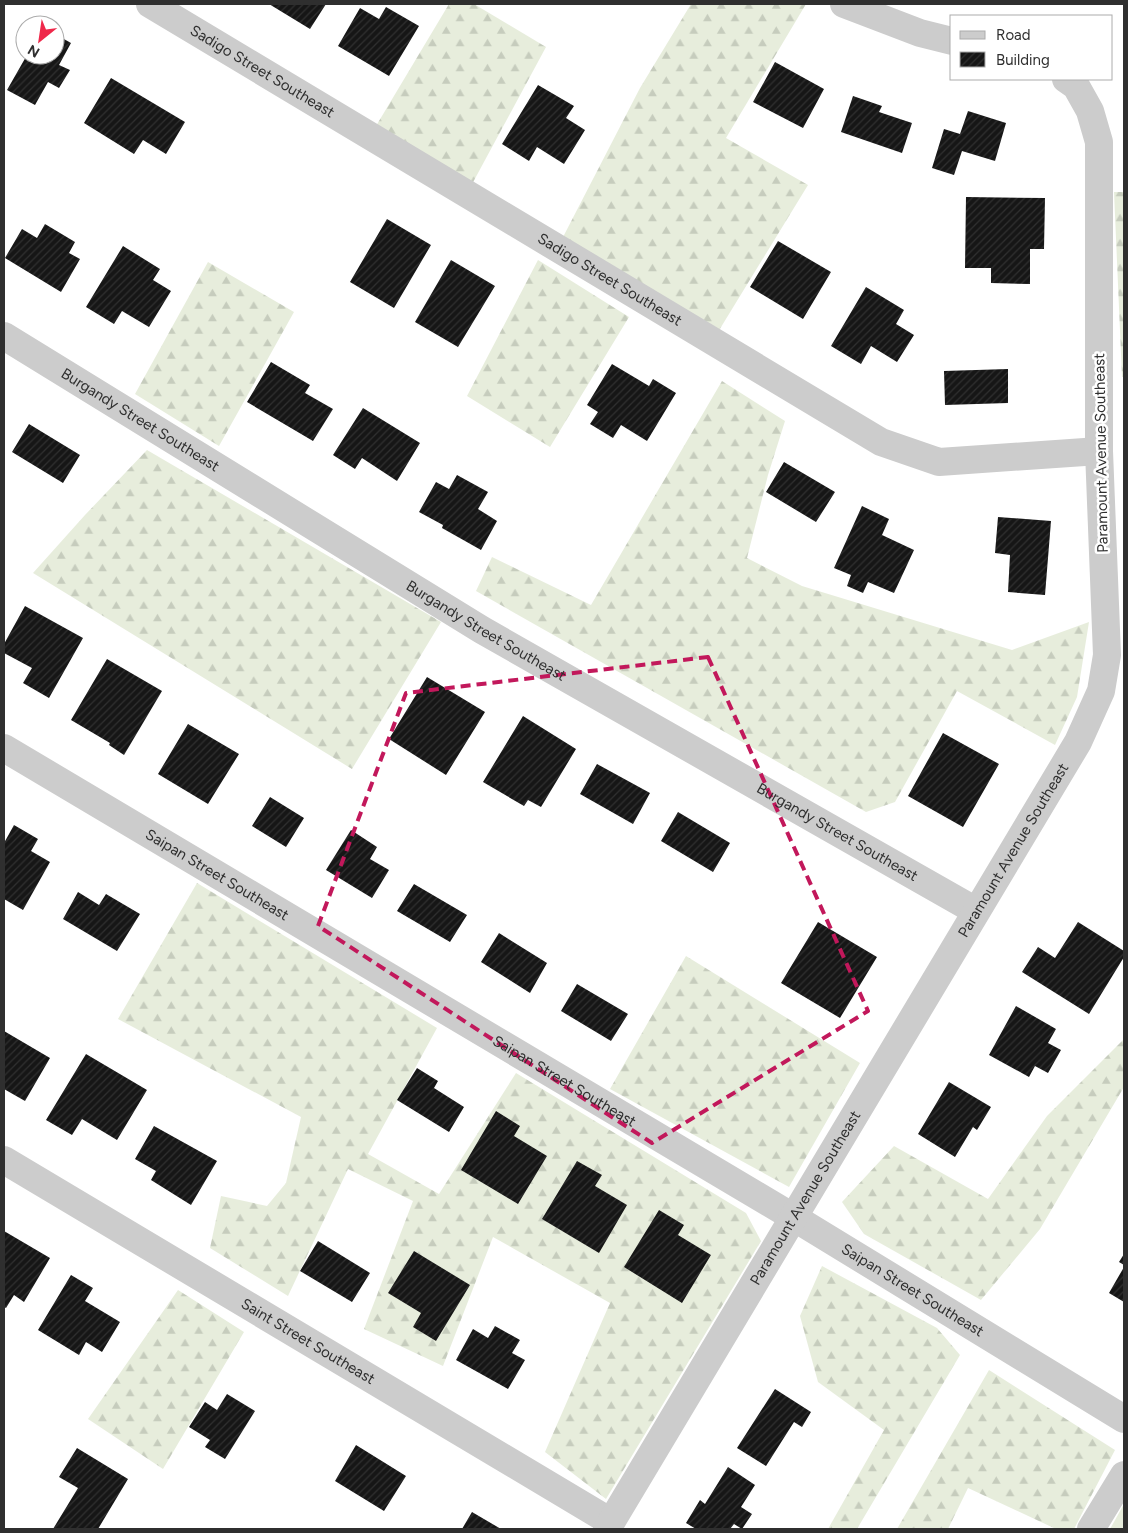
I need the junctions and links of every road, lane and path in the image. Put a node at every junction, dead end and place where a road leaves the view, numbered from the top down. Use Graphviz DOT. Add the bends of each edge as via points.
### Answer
graph roads {
  1 [pos="150,4"];
  2 [pos="844,4"];
  3 [pos="950,40"];
  4 [pos="1071,82"];
  5 [pos="4,336"];
  6 [pos="1099,451"];
  7 [pos="4,748"];
  8 [pos="976,912"];
  9 [pos="4,1160"];
  10 [pos="793,1217"];
  11 [pos="1124,1419"];
  12 [pos="1124,1475"];
  13 [pos="609,1526"];
  14 [pos="1091,1529"];
  1 -- 6 [label="street, Sadigo Street Southeast" via="881,442 939,462"];
  2 -- 3 [label="street" via="920,33"];
  4 -- 6 [label="street, Paramount Avenue Southeast" via="1090,111 1099,142"];
  5 -- 8 [label="street, Burgandy Street Southeast" via="482,630"];
  6 -- 8 [label="street, Paramount Avenue Southeast" via="1107,655 1101,690 1078,742"];
  7 -- 10 [label="street, Saipan Street Southeast"];
  8 -- 10 [label="street, Paramount Avenue Southeast"];
  9 -- 13 [label="street, Saint Street Southeast"];
  10 -- 11 [label="street, Saipan Street Southeast"];
  10 -- 13 [label="street, Paramount Avenue Southeast"];
  12 -- 14 [label="street"];
}
